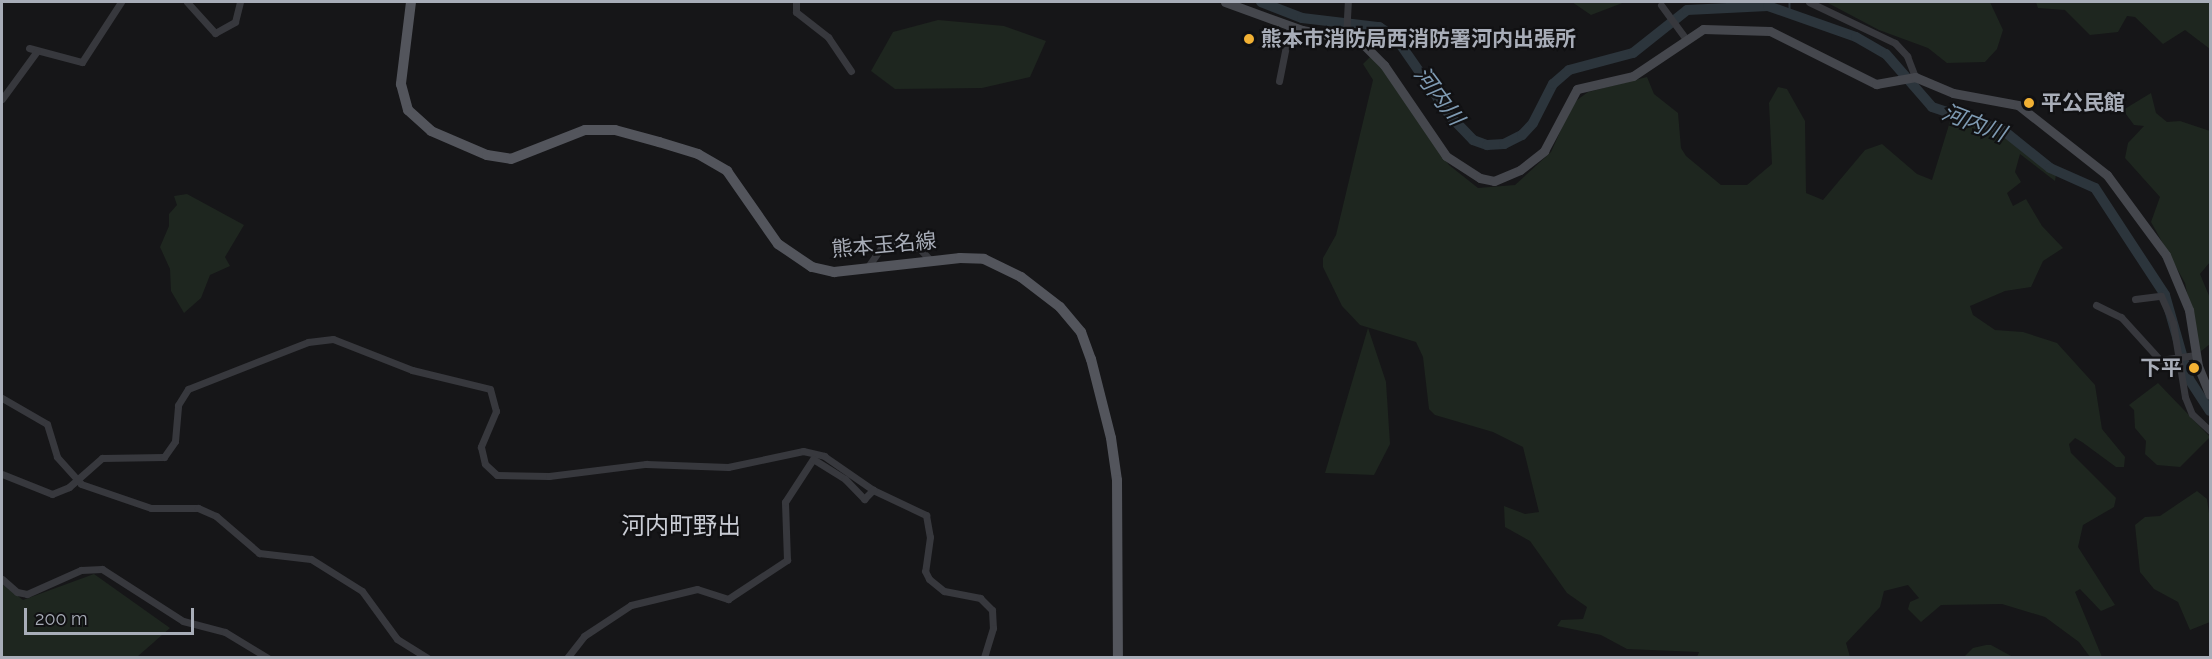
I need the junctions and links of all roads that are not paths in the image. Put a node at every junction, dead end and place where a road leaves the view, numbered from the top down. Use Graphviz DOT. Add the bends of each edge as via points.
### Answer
graph roads {
  1 [pos="121,2"];
  2 [pos="187,2"];
  3 [pos="240,2"];
  4 [pos="411,2"];
  5 [pos="796,2"];
  6 [pos="1225,2"];
  7 [pos="1348,2"];
  8 [pos="1809,2"];
  9 [pos="1661,5"];
  10 [pos="1290,26"];
  11 [pos="1346,34"];
  12 [pos="1686,39"];
  13 [pos="29,48"];
  14 [pos="37,51"];
  15 [pos="851,71"];
  16 [pos="1911,77"];
  17 [pos="1279,81"];
  18 [pos="2,99"];
  19 [pos="932,261"];
  20 [pos="865,270"];
  21 [pos="2135,299"];
  22 [pos="2096,305"];
  23 [pos="2194,355"];
  24 [pos="2178,357"];
  25 [pos="2211,395"];
  26 [pos="2,398"];
  27 [pos="2211,431"];
  28 [pos="2,474"];
  29 [pos="76,480"];
  30 [pos="873,490"];
  31 [pos="2,579"];
  32 [pos="268,657"];
  33 [pos="427,657"];
  34 [pos="567,657"];
  35 [pos="984,657"];
  36 [pos="1118,657"];
  1 -- 14 [label="street" via="82,62"];
  2 -- 3 [label="street" via="215,33 235,22"];
  4 -- 20 [label="main road, 熊本玉名線" via="401,84 408,111 431,131 499,158 526,156 573,133 597,129 698,154 727,171 792,256 834,272"];
  5 -- 15 [label="street" via="795,12 828,37"];
  6 -- 10 [label="main road"];
  7 -- 11 [label="street"];
  8 -- 16 [label="street" via="1895,43 1907,56"];
  9 -- 12 [label="street"];
  10 -- 11 [label="main road"];
  10 -- 17 [label="street"];
  11 -- 12 [label="main road" via="1372,51 1446,156 1480,178 1494,181 1520,170 1544,151 1577,89 1633,76"];
  12 -- 16 [label="main road" via="1703,29 1770,31 1876,84 1888,85"];
  13 -- 14 [label="street"];
  14 -- 18 [label="street"];
  16 -- 23 [label="main road" via="1953,93 2018,105 2092,159 2169,260 2193,325"];
  19 -- 20 [label="main road, 熊本玉名線"];
  19 -- 20 [label="street" via="919,248 894,241 881,248"];
  19 -- 36 [label="main road, 熊本玉名線" via="972,258 999,265 1065,312 1081,332 1111,438 1116,480"];
  21 -- 24 [label="street" via="2161,296 2173,323"];
  22 -- 24 [label="street" via="2121,317 2160,360"];
  23 -- 24 [label="street"];
  23 -- 25 [label="main road"];
  24 -- 27 [label="street" via="2192,414"];
  26 -- 29 [label="street" via="47,424 57,457"];
  28 -- 29 [label="street" via="52,494"];
  29 -- 30 [label="street" via="102,458 165,457 175,441 182,397 197,383 261,364 308,342 333,339 412,370 490,388 496,411 481,447 485,464 497,475 549,476 646,464 728,467 803,451 824,456"];
  29 -- 33 [label="street" via="96,493 138,505 205,510 259,553 311,559 323,565 362,591 397,639"];
  30 -- 34 [label="street" via="864,499 845,479 813,459 785,502 787,560 728,598 697,589 631,605 584,636"];
  30 -- 35 [label="street" via="926,515 930,537 925,571 936,587 980,598 992,610 993,628"];
  31 -- 32 [label="street" via="17,592 27,594 81,570 102,569 183,621 225,632"];
}
